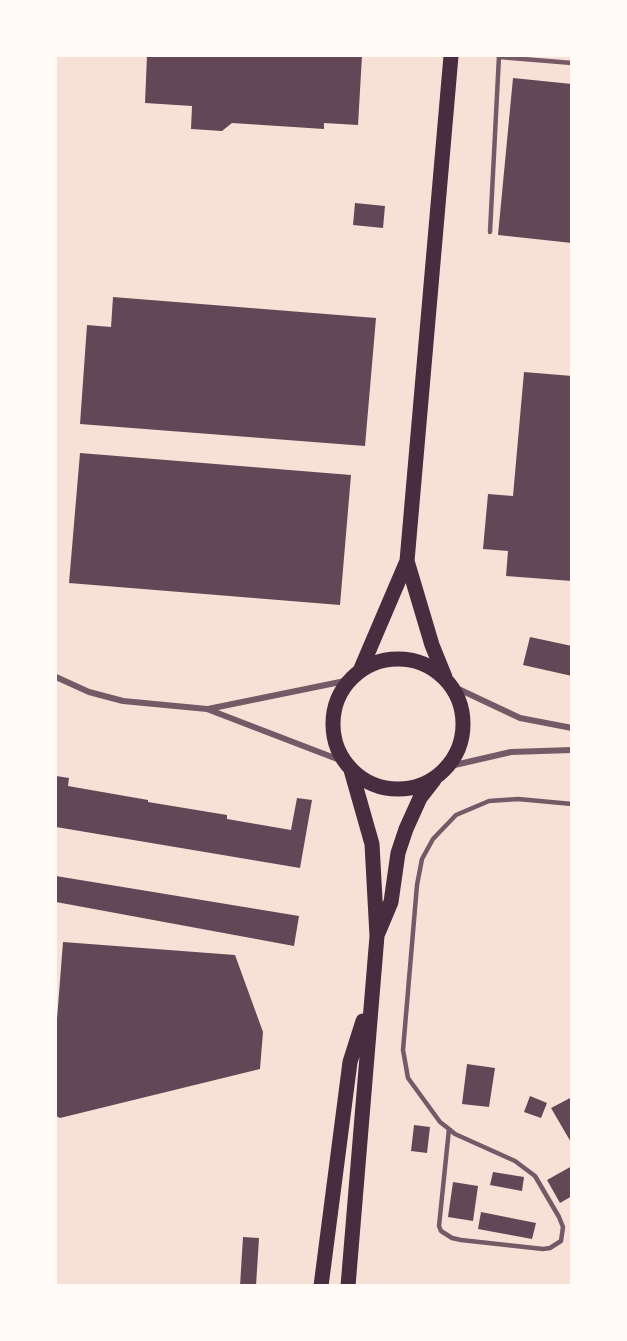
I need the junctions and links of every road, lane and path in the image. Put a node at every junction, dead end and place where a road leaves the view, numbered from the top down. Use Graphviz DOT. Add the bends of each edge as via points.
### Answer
graph roads {
  1 [pos="451,56"];
  2 [pos="499,56"];
  3 [pos="572,63"];
  4 [pos="490,232"];
  5 [pos="407,561"];
  6 [pos="355,675"];
  7 [pos="56,677"];
  8 [pos="448,683"];
  9 [pos="207,709"];
  10 [pos="572,728"];
  11 [pos="572,750"];
  12 [pos="348,766"];
  13 [pos="442,771"];
  14 [pos="572,804"];
  15 [pos="377,936"];
  16 [pos="371,992"];
  17 [pos="449,1129"];
  18 [pos="321,1286"];
  19 [pos="348,1286"];
  1 -- 5 [label="main road"];
  2 -- 3 [label="lane"];
  2 -- 4 [label="lane"];
  5 -- 6 [label="main road"];
  5 -- 8 [label="main road" via="432,645"];
  6 -- 8 [label="main road" via="377,662 396,659 432,668"];
  6 -- 9 [label="street"];
  6 -- 12 [label="main road" via="341,692 333,720 335,742"];
  7 -- 9 [label="street" via="123,701"];
  8 -- 10 [label="street" via="520,718"];
  8 -- 13 [label="main road" via="459,701 463,718 459,744"];
  9 -- 12 [label="street"];
  11 -- 13 [label="street" via="511,752"];
  12 -- 13 [label="main road" via="374,785 401,789 427,782"];
  12 -- 15 [label="main road" via="372,844"];
  13 -- 15 [label="main road" via="420,798 406,829 398,853 391,902"];
  14 -- 17 [label="lane" via="518,799 477,804 448,822 422,859 403,1061 408,1078 427,1107"];
  15 -- 16 [label="main road"];
  16 -- 18 [label="main road" via="350,1062"];
  16 -- 19 [label="main road"];
  17 -- 17 [label="lane" via="441,1231 461,1240 543,1249 561,1241 563,1227 535,1176 520,1164"];
}
